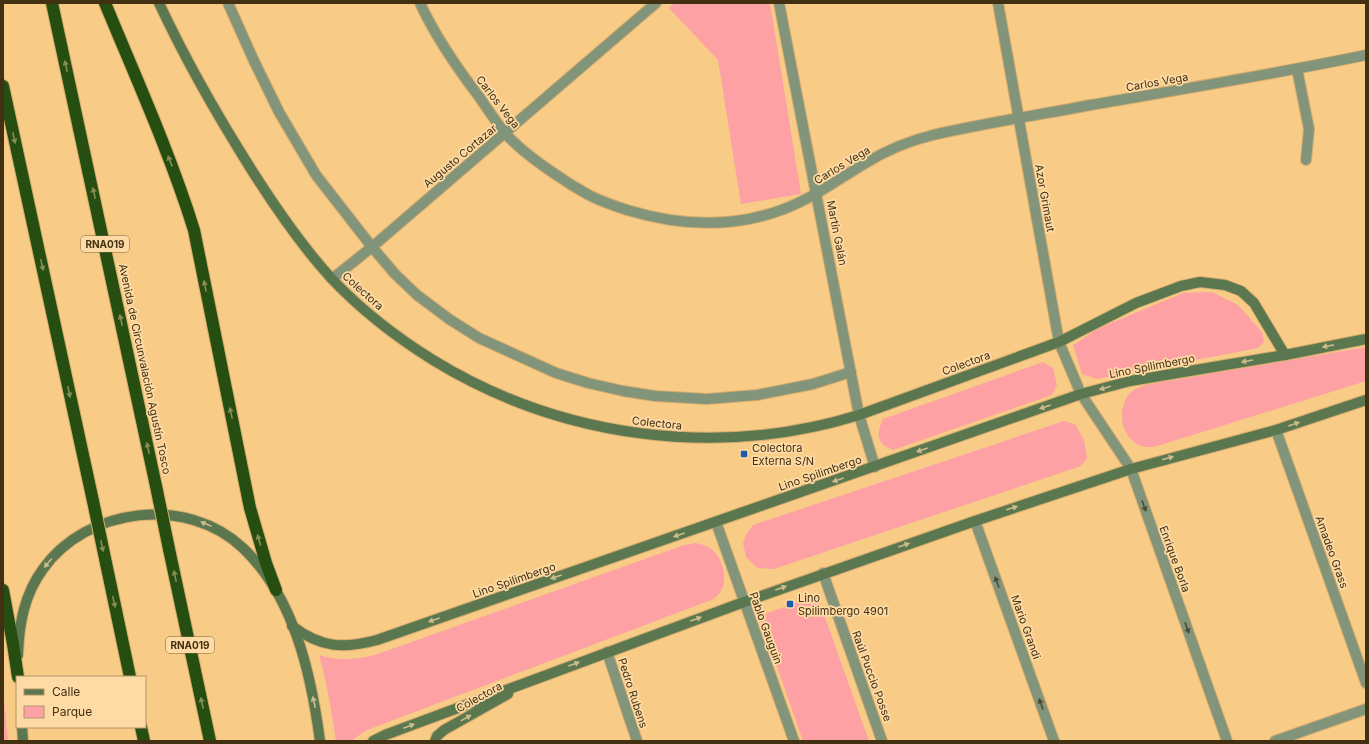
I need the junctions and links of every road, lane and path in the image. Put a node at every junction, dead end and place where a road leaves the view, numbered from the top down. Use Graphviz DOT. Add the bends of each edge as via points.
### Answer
graph roads {
  1 [pos="52,3"];
  2 [pos="105,3"];
  3 [pos="159,3"];
  4 [pos="228,3"];
  5 [pos="420,3"];
  6 [pos="656,3"];
  7 [pos="779,3"];
  8 [pos="998,3"];
  9 [pos="1366,55"];
  10 [pos="1298,69"];
  11 [pos="3,86"];
  12 [pos="1019,118"];
  13 [pos="505,133"];
  14 [pos="1306,160"];
  15 [pos="817,194"];
  16 [pos="372,247"];
  17 [pos="332,279"];
  18 [pos="1366,338"];
  19 [pos="1059,342"];
  20 [pos="1285,354"];
  21 [pos="851,372"];
  22 [pos="1081,394"];
  23 [pos="1366,400"];
  24 [pos="859,415"];
  25 [pos="1276,430"];
  26 [pos="875,467"];
  27 [pos="1131,469"];
  28 [pos="975,520"];
  29 [pos="716,522"];
  30 [pos="823,573"];
  31 [pos="3,590"];
  32 [pos="276,590"];
  33 [pos="744,602"];
  34 [pos="292,626"];
  35 [pos="607,652"];
  36 [pos="18,676"];
  37 [pos="18,676"];
  38 [pos="130,676"];
  39 [pos="538,678"];
  40 [pos="1366,683"];
  41 [pos="1366,709"];
  42 [pos="22,728"];
  43 [pos="141,728"];
  44 [pos="23,741"];
  45 [pos="144,741"];
  46 [pos="210,741"];
  47 [pos="320,741"];
  48 [pos="373,741"];
  49 [pos="435,741"];
  50 [pos="637,741"];
  51 [pos="794,741"];
  52 [pos="882,741"];
  53 [pos="1054,741"];
  54 [pos="1227,741"];
  55 [pos="1275,741"];
  46 -- 1 [label="highway, Avenida de Circunvalación Agustín Tosco / RNA019, one-way, bridge"];
  32 -- 2 [label="highway, one-way" via="250,508 194,230 170,162"];
  3 -- 17 [label="main road, Colectora" via="197,80 238,148 286,222"];
  4 -- 16 [label="street" via="279,112 316,175"];
  5 -- 13 [label="street, Carlos Vega" via="445,50"];
  6 -- 13 [label="street, Augusto Cortazar"];
  7 -- 15 [label="street, Martín Galán"];
  8 -- 12 [label="street, Azor Grimaut"];
  9 -- 10 [label="street, Carlos Vega"];
  10 -- 12 [label="street, Carlos Vega"];
  10 -- 14 [label="street" via="1309,129"];
  11 -- 38 [label="highway, one-way, bridge"];
  12 -- 15 [label="street, Carlos Vega" via="916,140 896,147"];
  12 -- 19 [label="street, Azor Grimaut"];
  13 -- 15 [label="street, Carlos Vega" via="538,162 588,195 647,216 688,223 721,223 763,216"];
  13 -- 16 [label="street, Augusto Cortazar"];
  15 -- 21 [label="street, Martín Galán"];
  16 -- 17 [label="street, Augusto Cortazar"];
  16 -- 21 [label="street" via="417,295 479,338 556,372 588,383 655,396 707,400 757,395 813,384"];
  17 -- 24 [label="main road, Colectora" via="386,328 445,367 506,398 568,419 626,432 715,438 777,433"];
  18 -- 20 [label="main road, Lino Spilimbergo, one-way"];
  19 -- 20 [label="main road, Colectora" via="1136,303 1181,286 1200,282 1225,284 1241,292 1254,303"];
  19 -- 22 [label="street, Azor Grimaut"];
  19 -- 24 [label="main road, Colectora"];
  20 -- 22 [label="main road, Lino Spilimbergo, one-way" via="1130,381"];
  21 -- 24 [label="street, Martín Galán"];
  22 -- 26 [label="main road, Lino Spilimbergo, one-way"];
  22 -- 27 [label="street, Enrique Borla"];
  25 -- 23 [label="main road, one-way"];
  24 -- 26 [label="street, Martín Galán"];
  27 -- 25 [label="main road, one-way"];
  25 -- 40 [label="street, Amadeo Grass"];
  26 -- 29 [label="main road, Lino Spilimbergo, one-way"];
  28 -- 27 [label="main road, one-way"];
  27 -- 54 [label="street, Enrique Borla, one-way"];
  30 -- 28 [label="main road, one-way"];
  53 -- 28 [label="street, Mario Grandi, one-way"];
  29 -- 33 [label="street, Pablo Gauguin"];
  29 -- 34 [label="main road, Lino Spilimbergo, one-way" via="360,645 335,645 323,642 301,633"];
  33 -- 30 [label="main road, one-way"];
  30 -- 52 [label="street, Raúl Puccio Posse"];
  31 -- 37 [label="highway"];
  32 -- 34 [label="main road"];
  32 -- 36 [label="main road, one-way" via="242,547 211,526 198,521 155,514 104,523 86,532 52,557 34,583 22,613"];
  35 -- 33 [label="main road, one-way"];
  33 -- 51 [label="street, Pablo Gauguin"];
  47 -- 34 [label="main road, one-way" via="312,693"];
  39 -- 35 [label="main road, one-way"];
  35 -- 50 [label="street, Pedro Rubens"];
  48 -- 39 [label="main road, one-way"];
  49 -- 39 [label="main road, Colectora, one-way" via="444,730"];
  41 -- 55 [label="street"];
  42 -- 44 [label="main road"];
  43 -- 45 [label="highway"];
}
